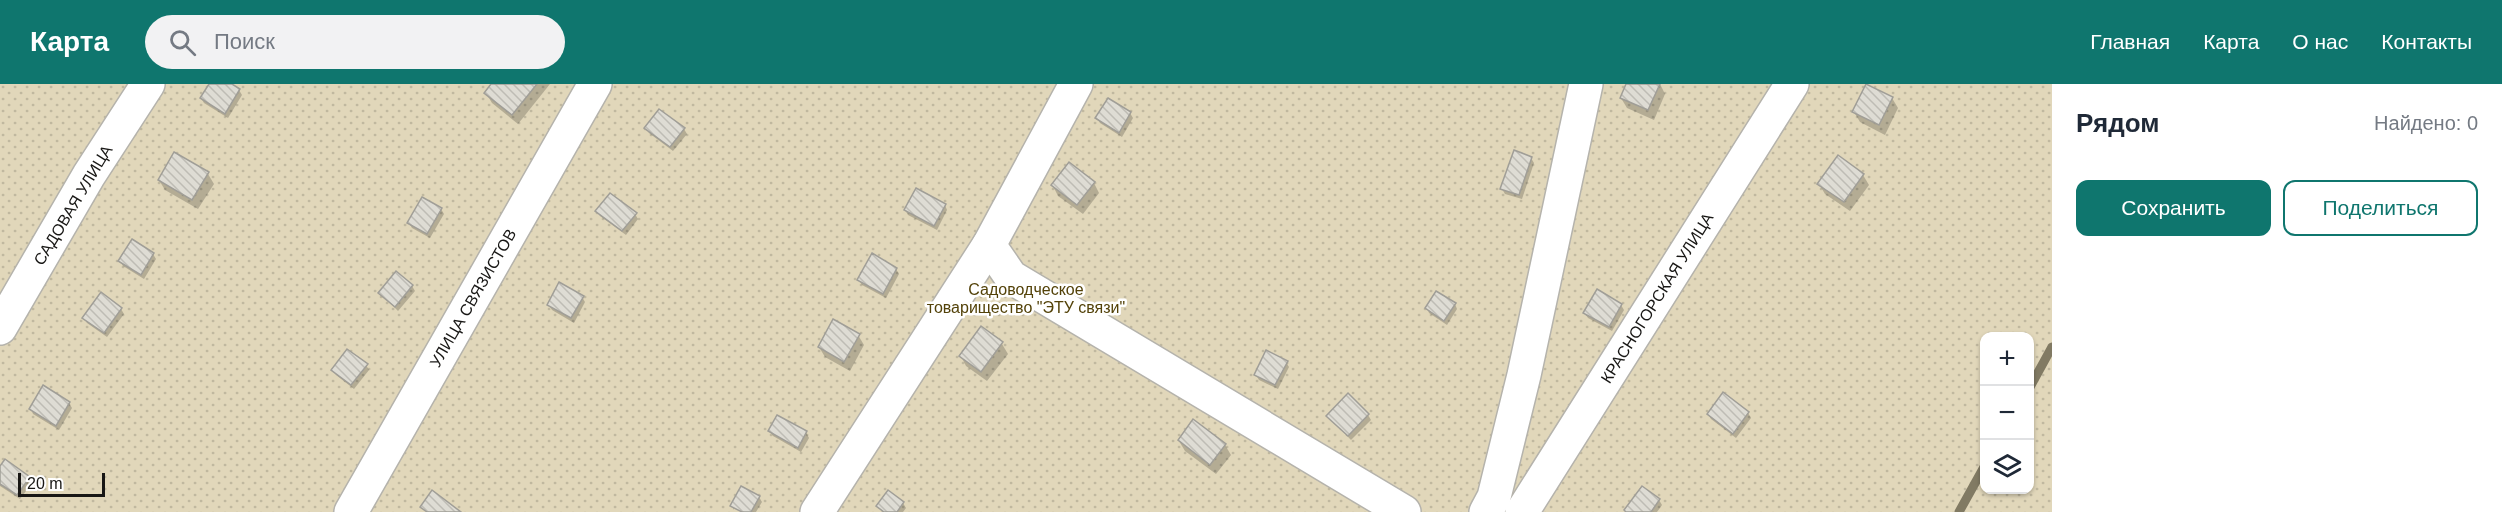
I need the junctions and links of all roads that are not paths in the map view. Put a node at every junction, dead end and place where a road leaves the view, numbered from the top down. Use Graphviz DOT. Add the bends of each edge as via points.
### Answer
graph roads {
  1 [pos="148,84"];
  2 [pos="595,84"];
  3 [pos="1076,84"];
  4 [pos="1586,84"];
  5 [pos="1792,84"];
  6 [pos="989,245"];
  7 [pos="0,328"];
  8 [pos="351,512"];
  9 [pos="817,512"];
  10 [pos="1404,512"];
  11 [pos="1486,512"];
  12 [pos="1522,512"];
  1 -- 7 [label="street, САДОВАЯ УЛИЦА" via="89,175"];
  2 -- 8 [label="street, УЛИЦА СВЯЗИСТОВ"];
  3 -- 6 [label="street"];
  4 -- 11 [label="street" via="1524,375 1494,497"];
  5 -- 12 [label="street, КРАСНОГОРСКАЯ УЛИЦА"];
  6 -- 9 [label="street"];
  6 -- 10 [label="street" via="1011,277"];
}
